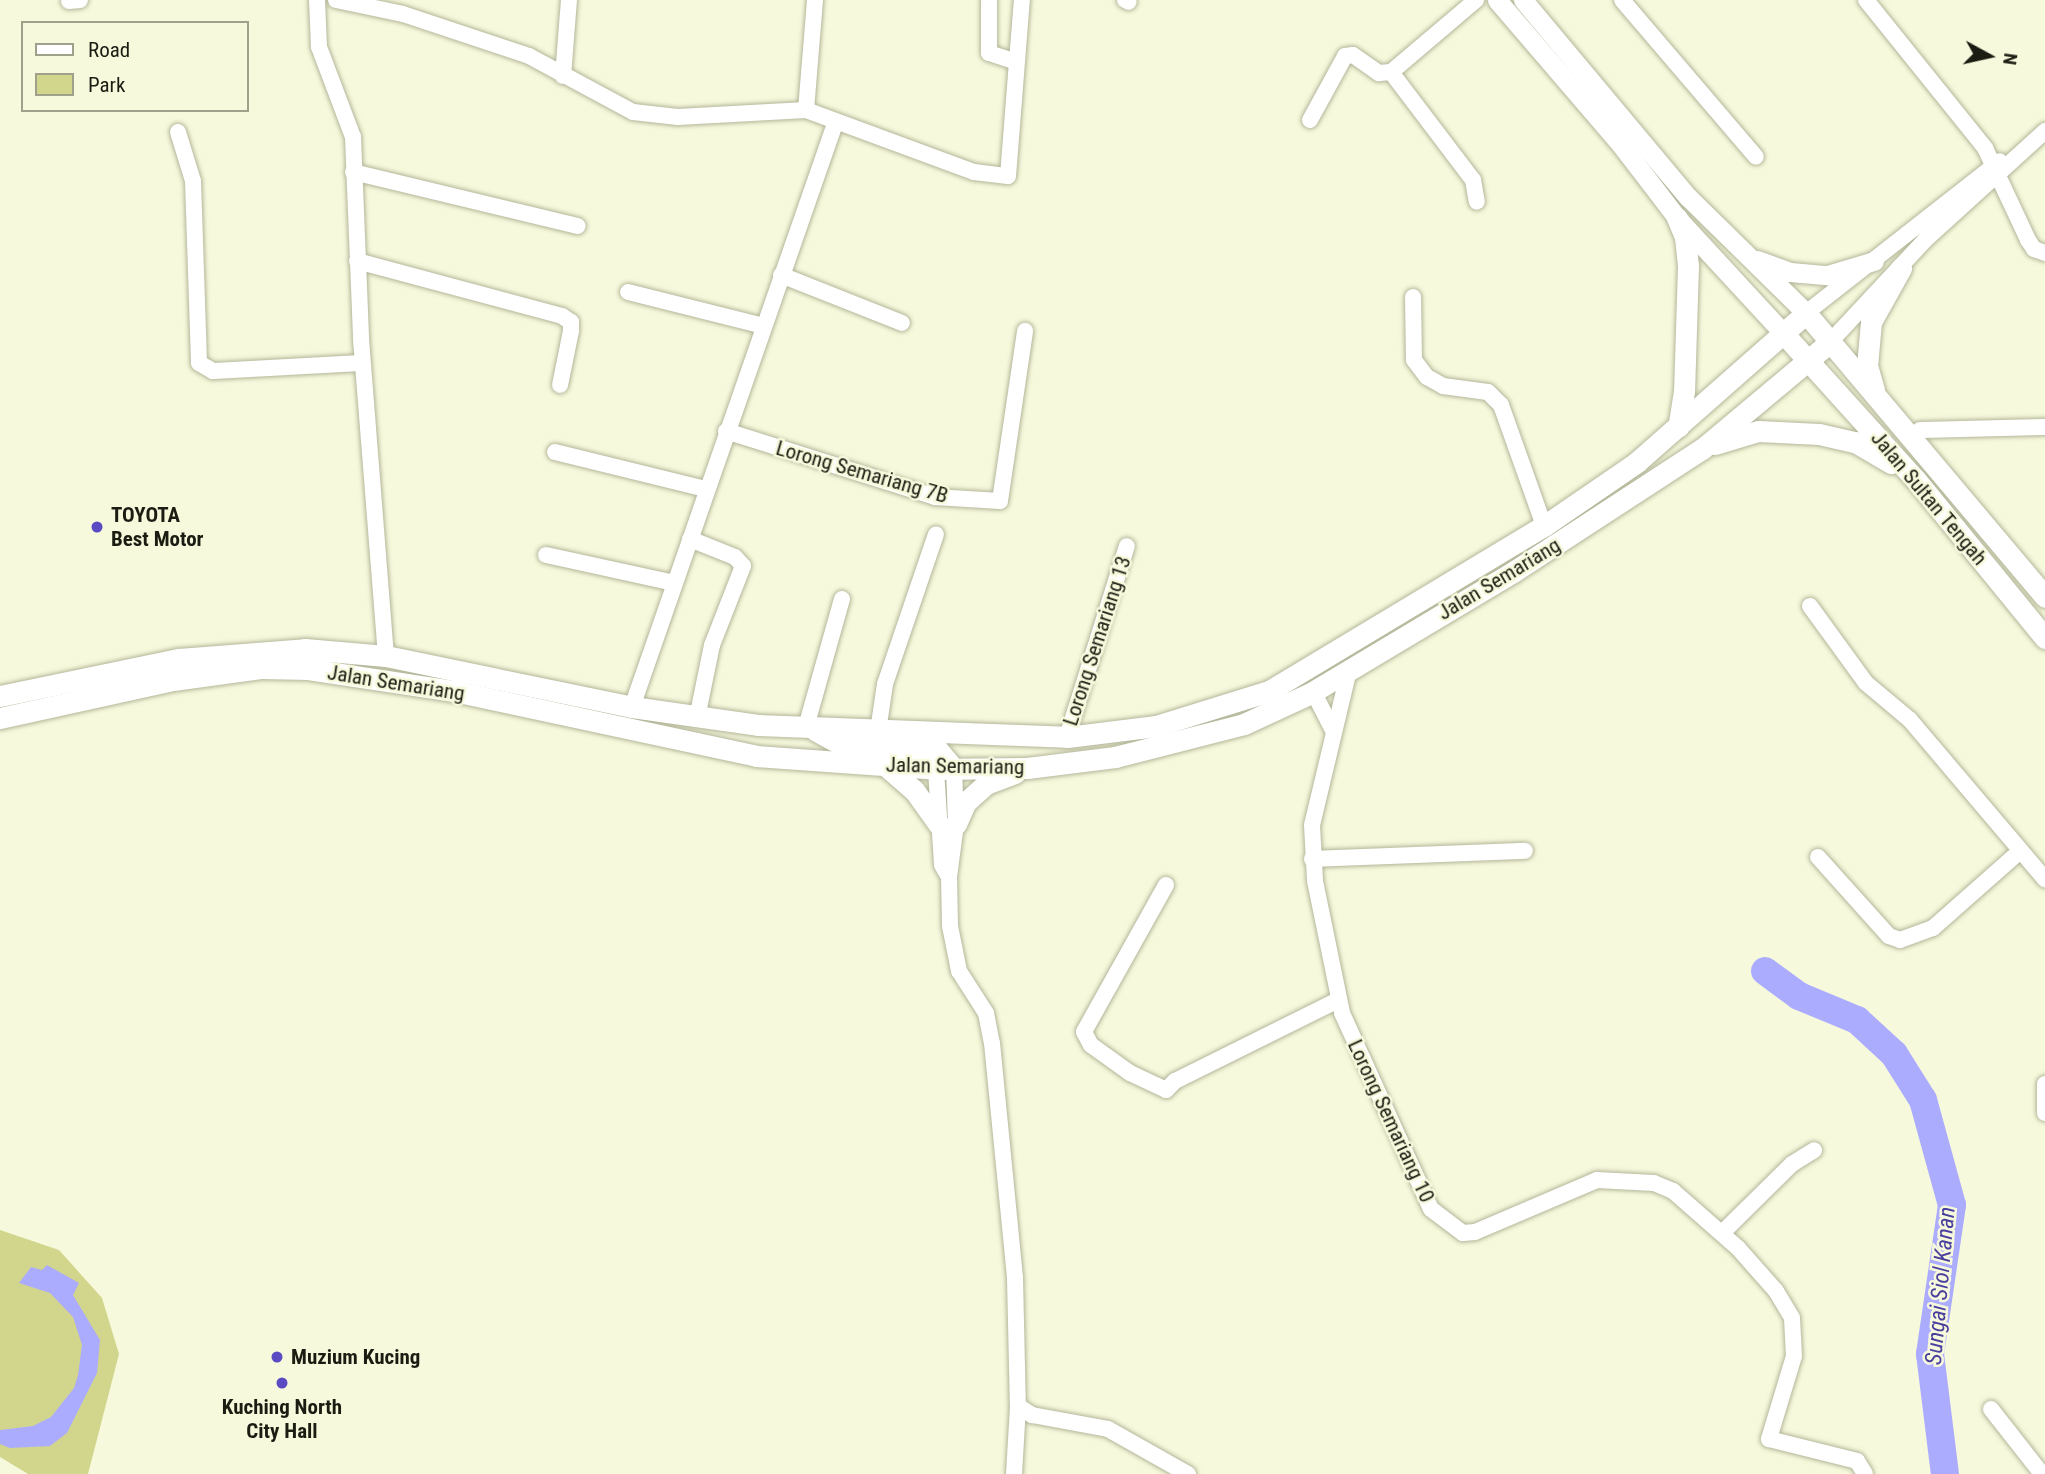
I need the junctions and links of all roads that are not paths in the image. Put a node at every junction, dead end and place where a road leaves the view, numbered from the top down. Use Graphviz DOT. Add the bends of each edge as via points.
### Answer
graph roads {
  1 [pos="80,0"];
  2 [pos="317,0"];
  3 [pos="336,0"];
  4 [pos="569,0"];
  5 [pos="816,0"];
  6 [pos="989,0"];
  7 [pos="1021,0"];
  8 [pos="1476,0"];
  9 [pos="1497,0"];
  10 [pos="1524,0"];
  11 [pos="1622,0"];
  12 [pos="1866,0"];
  13 [pos="69,1"];
  14 [pos="1016,62"];
  15 [pos="1391,72"];
  16 [pos="563,76"];
  17 [pos="806,110"];
  18 [pos="1310,120"];
  19 [pos="836,121"];
  20 [pos="2045,131"];
  21 [pos="178,132"];
  22 [pos="1627,138"];
  23 [pos="1756,157"];
  24 [pos="1997,170"];
  25 [pos="354,172"];
  26 [pos="1476,202"];
  27 [pos="1677,218"];
  28 [pos="578,226"];
  29 [pos="2045,253"];
  30 [pos="1746,256"];
  31 [pos="357,261"];
  32 [pos="1874,261"];
  33 [pos="1901,268"];
  34 [pos="782,275"];
  35 [pos="628,292"];
  36 [pos="1413,298"];
  37 [pos="1806,313"];
  38 [pos="902,323"];
  39 [pos="763,326"];
  40 [pos="1025,331"];
  41 [pos="1784,334"];
  42 [pos="1830,342"];
  43 [pos="1810,360"];
  44 [pos="362,363"];
  45 [pos="560,385"];
  46 [pos="1878,400"];
  47 [pos="1678,427"];
  48 [pos="2045,427"];
  49 [pos="1920,430"];
  50 [pos="726,431"];
  51 [pos="1703,449"];
  52 [pos="555,452"];
  53 [pos="1916,480"];
  54 [pos="706,489"];
  55 [pos="1544,526"];
  56 [pos="936,534"];
  57 [pos="690,540"];
  58 [pos="1127,546"];
  59 [pos="546,555"];
  60 [pos="674,583"];
  61 [pos="2045,597"];
  62 [pos="842,599"];
  63 [pos="1810,606"];
  64 [pos="2045,638"];
  65 [pos="386,656"];
  66 [pos="1349,670"];
  67 [pos="1309,694"];
  68 [pos="0,696"];
  69 [pos="632,707"];
  70 [pos="0,718"];
  71 [pos="697,718"];
  72 [pos="809,727"];
  73 [pos="878,731"];
  74 [pos="1334,732"];
  75 [pos="1067,737"];
  76 [pos="886,766"];
  77 [pos="1027,768"];
  78 [pos="945,769"];
  79 [pos="948,824"];
  80 [pos="2020,850"];
  81 [pos="1524,851"];
  82 [pos="1818,857"];
  83 [pos="1312,859"];
  84 [pos="2045,879"];
  85 [pos="1166,885"];
  86 [pos="1338,1000"];
  87 [pos="2045,1084"];
  88 [pos="2045,1113"];
  89 [pos="1814,1150"];
  90 [pos="1723,1232"];
  91 [pos="1018,1406"];
  92 [pos="1991,1409"];
  93 [pos="1014,1474"];
  94 [pos="1188,1474"];
  95 [pos="1865,1474"];
  96 [pos="2042,1474"];
  1 -- 13 [label="street"];
  2 -- 25 [label="street" via="320,47 352,137"];
  3 -- 16 [label="street" via="472,35 529,55"];
  4 -- 16 [label="street"];
  5 -- 17 [label="street"];
  6 -- 14 [label="street" via="989,54"];
  7 -- 14 [label="street"];
  8 -- 15 [label="street"];
  9 -- 22 [label="street"];
  10 -- 22 [label="street"];
  11 -- 23 [label="street"];
  12 -- 24 [label="street"];
  14 -- 19 [label="street" via="1008,176 974,172"];
  15 -- 18 [label="street" via="1379,73 1353,55 1345,56"];
  15 -- 26 [label="street" via="1473,180"];
  16 -- 17 [label="street" via="610,103 654,116"];
  17 -- 19 [label="street"];
  19 -- 34 [label="street"];
  20 -- 24 [label="street"];
  21 -- 44 [label="street" via="193,181 199,363 203,368"];
  22 -- 27 [label="street"];
  22 -- 30 [label="street"];
  24 -- 29 [label="street" via="2028,240 2034,249"];
  24 -- 32 [label="street"];
  24 -- 33 [label="street"];
  25 -- 28 [label="street"];
  25 -- 31 [label="street"];
  27 -- 41 [label="street"];
  27 -- 47 [label="main road" via="1685,237 1688,266 1685,391"];
  30 -- 32 [label="street" via="1773,268 1827,275"];
  30 -- 37 [label="street"];
  31 -- 44 [label="street"];
  31 -- 45 [label="street" via="562,316 570,322 571,331"];
  32 -- 37 [label="street"];
  33 -- 42 [label="street"];
  33 -- 46 [label="main road" via="1871,322 1867,344"];
  34 -- 38 [label="street"];
  34 -- 39 [label="street"];
  35 -- 39 [label="street"];
  36 -- 55 [label="street" via="1414,360 1427,377 1444,386 1488,392 1501,405"];
  37 -- 41 [label="main road, Jalan Semariang"];
  37 -- 42 [label="main road, Jalan Sultan Tengah"];
  39 -- 50 [label="street"];
  40 -- 50 [label="street, Lorong Semariang 7B" via="1000,501 935,497"];
  41 -- 43 [label="main road, Jalan Sultan Tengah"];
  41 -- 47 [label="main road, Jalan Semariang"];
  42 -- 43 [label="main road, Jalan Semariang"];
  42 -- 46 [label="main road, Jalan Sultan Tengah"];
  43 -- 51 [label="main road, Jalan Semariang"];
  43 -- 53 [label="main road, Jalan Sultan Tengah"];
  44 -- 65 [label="street"];
  46 -- 61 [label="main road, Jalan Sultan Tengah"];
  47 -- 55 [label="main road, Jalan Semariang" via="1637,462"];
  48 -- 49 [label="street"];
  50 -- 54 [label="street"];
  51 -- 53 [label="main road" via="1758,431 1828,435 1866,447"];
  51 -- 66 [label="main road, Jalan Semariang" via="1513,572"];
  52 -- 54 [label="street"];
  53 -- 64 [label="main road, Jalan Sultan Tengah"];
  54 -- 57 [label="street"];
  55 -- 75 [label="main road, Jalan Semariang" via="1269,691 1156,726"];
  56 -- 73 [label="street" via="885,684"];
  57 -- 60 [label="street"];
  57 -- 71 [label="street" via="736,557 743,565 712,645"];
  58 -- 75 [label="street, Lorong Semariang 13"];
  59 -- 60 [label="street"];
  60 -- 69 [label="street"];
  62 -- 72 [label="street"];
  63 -- 80 [label="street" via="1866,683 1910,720"];
  65 -- 68 [label="main road, Jalan Semariang" via="305,649 200,656"];
  65 -- 69 [label="main road, Jalan Semariang"];
  66 -- 67 [label="main road, Jalan Semariang"];
  66 -- 74 [label="street, Lorong Semariang 10"];
  67 -- 74 [label="street" via="1317,699"];
  67 -- 77 [label="main road, Jalan Semariang" via="1205,736 1115,757"];
  69 -- 71 [label="main road, Jalan Semariang"];
  70 -- 76 [label="main road, Jalan Semariang" via="173,680 262,668 309,669 454,691 756,756"];
  71 -- 72 [label="main road, Jalan Semariang"];
  72 -- 73 [label="main road, Jalan Semariang"];
  72 -- 78 [label="main road" via="840,744 938,750"];
  73 -- 75 [label="main road, Jalan Semariang"];
  74 -- 83 [label="street, Lorong Semariang 10" via="1312,825"];
  76 -- 78 [label="main road, Jalan Semariang"];
  76 -- 79 [label="main road"];
  77 -- 78 [label="main road, Jalan Semariang"];
  77 -- 79 [label="main road" via="986,784"];
  78 -- 79 [label="street"];
  79 -- 91 [label="street" via="950,926 959,971 986,1013 992,1043 1015,1278"];
  80 -- 82 [label="street" via="1933,928 1900,940 1889,936"];
  80 -- 84 [label="street"];
  81 -- 83 [label="street"];
  83 -- 86 [label="street, Lorong Semariang 10"];
  85 -- 86 [label="street" via="1084,1032 1091,1045 1130,1073 1166,1090 1174,1081"];
  86 -- 90 [label="street, Lorong Semariang 10" via="1431,1209 1452,1229 1475,1233 1575,1187 1613,1179 1654,1183 1673,1191"];
  87 -- 88 [label="street"];
  89 -- 90 [label="street" via="1765,1189"];
  90 -- 95 [label="street, Lorong Semariang 10" via="1781,1298 1796,1336 1769,1439 1857,1461"];
  91 -- 93 [label="street"];
  91 -- 94 [label="street" via="1032,1415 1108,1429"];
  92 -- 96 [label="street"];
}
